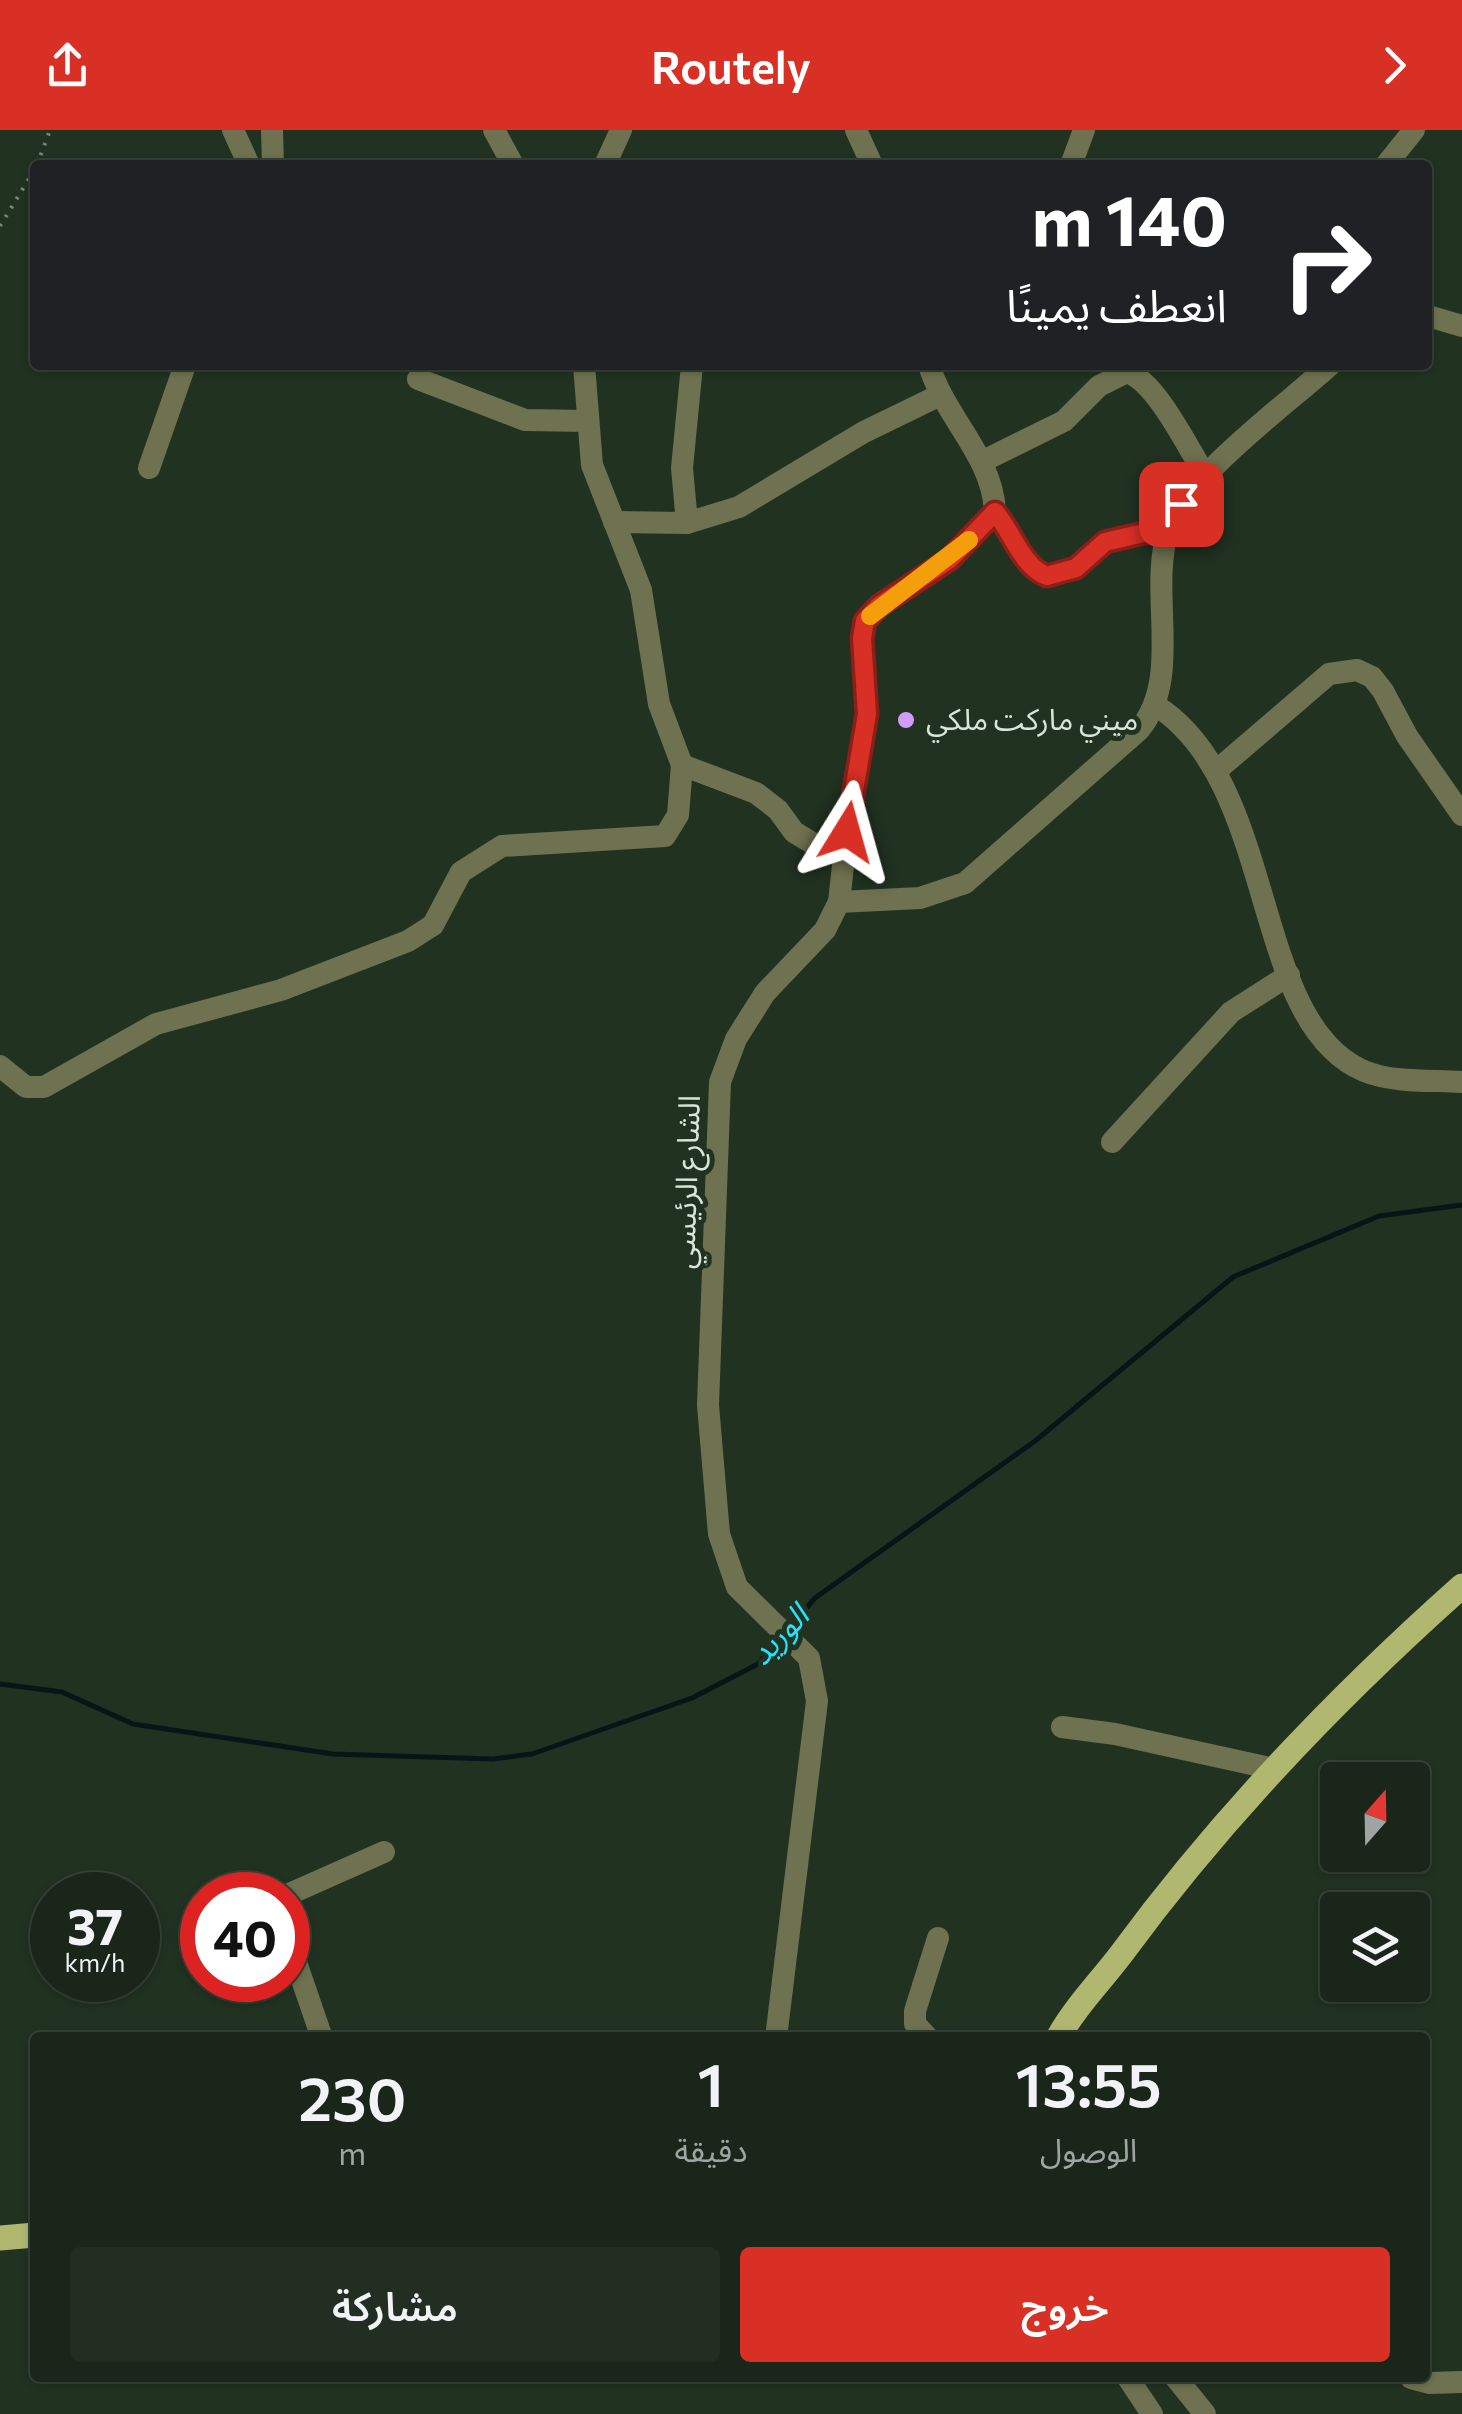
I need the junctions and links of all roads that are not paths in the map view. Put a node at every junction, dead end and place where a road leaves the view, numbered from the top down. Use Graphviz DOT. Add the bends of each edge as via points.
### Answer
graph roads {
  1 [pos="233,130"];
  2 [pos="272,130"];
  3 [pos="494,130"];
  4 [pos="620,130"];
  5 [pos="856,130"];
  6 [pos="1084,130"];
  7 [pos="1414,130"];
  8 [pos="247,160"];
  9 [pos="274,160"];
  10 [pos="511,160"];
  11 [pos="607,160"];
  12 [pos="870,160"];
  13 [pos="1073,160"];
  14 [pos="1390,160"];
  15 [pos="1432,317"];
  16 [pos="1462,326"];
  17 [pos="183,370"];
  18 [pos="584,370"];
  19 [pos="692,370"];
  20 [pos="930,370"];
  21 [pos="1123,370"];
  22 [pos="1126,370"];
  23 [pos="1324,370"];
  24 [pos="418,379"];
  25 [pos="938,396"];
  26 [pos="588,421"];
  27 [pos="983,461"];
  28 [pos="150,468"];
  29 [pos="1206,476"];
  30 [pos="995,512"];
  31 [pos="614,522"];
  32 [pos="687,523"];
  33 [pos="1169,527"];
  34 [pos="1155,704"];
  35 [pos="682,765"];
  36 [pos="1216,771"];
  37 [pos="1462,815"];
  38 [pos="845,854"];
  39 [pos="839,902"];
  40 [pos="1289,975"];
  41 [pos="0,1066"];
  42 [pos="1462,1082"];
  43 [pos="1112,1142"];
  44 [pos="1462,1586"];
  45 [pos="1062,1728"];
  46 [pos="1274,1768"];
  47 [pos="384,1852"];
  48 [pos="310,1885"];
  49 [pos="938,1938"];
  50 [pos="310,2002"];
  51 [pos="320,2032"];
  52 [pos="777,2032"];
  53 [pos="923,2032"];
  54 [pos="1063,2032"];
  55 [pos="30,2236"];
  56 [pos="0,2238"];
  57 [pos="1131,2382"];
  58 [pos="1179,2382"];
  59 [pos="1426,2382"];
  60 [pos="1462,2382"];
  61 [pos="1152,2414"];
  62 [pos="1205,2414"];
  1 -- 8 [label="street"];
  2 -- 9 [label="street"];
  3 -- 10 [label="street"];
  4 -- 11 [label="street"];
  5 -- 12 [label="street"];
  6 -- 13 [label="street"];
  7 -- 14 [label="street"];
  15 -- 16 [label="street"];
  17 -- 28 [label="street"];
  18 -- 26 [label="street"];
  19 -- 32 [label="street" via="682,468"];
  20 -- 25 [label="street"];
  21 -- 27 [label="street" via="1064,421"];
  22 -- 29 [label="street" via="1155,395"];
  23 -- 29 [label="street"];
  24 -- 26 [label="street" via="525,420"];
  25 -- 27 [label="street"];
  25 -- 32 [label="street" via="740,506"];
  26 -- 31 [label="street" via="592,465"];
  27 -- 30 [label="street"];
  29 -- 33 [label="street"];
  30 -- 33 [label="street" via="1030,566 1047,576 1076,568 1105,542"];
  30 -- 38 [label="street, الشارع الرئيسي" via="950,559 865,621 867,714"];
  31 -- 32 [label="street"];
  31 -- 35 [label="street" via="641,590 659,704"];
  33 -- 34 [label="street"];
  34 -- 36 [label="street" via="1193,733"];
  34 -- 39 [label="street" via="1132,738 965,882 920,898"];
  35 -- 38 [label="street" via="756,793 794,832"];
  35 -- 41 [label="street" via="678,815 666,836 502,846 461,872 432,926 408,941 281,990 156,1024 44,1087 26,1088"];
  36 -- 37 [label="street" via="1329,674 1357,670 1383,690"];
  36 -- 40 [label="street" via="1253,858"];
  38 -- 39 [label="street, الشارع الرئيسي"];
  39 -- 52 [label="street, الشارع الرئيسي" via="825,930 750,1014 720,1082 708,1405 715,1504 732,1579 808,1658 815,1680 816,1724"];
  40 -- 42 [label="street" via="1314,1025 1345,1061 1367,1072"];
  40 -- 43 [label="street" via="1232,1012"];
  44 -- 46 [label="main road"];
  45 -- 46 [label="street"];
  46 -- 54 [label="main road" via="1205,1844"];
  47 -- 48 [label="street"];
  49 -- 53 [label="street" via="915,2011"];
  50 -- 51 [label="street"];
  55 -- 56 [label="main road"];
  57 -- 61 [label="street"];
  58 -- 62 [label="street"];
  59 -- 60 [label="street"];
}
